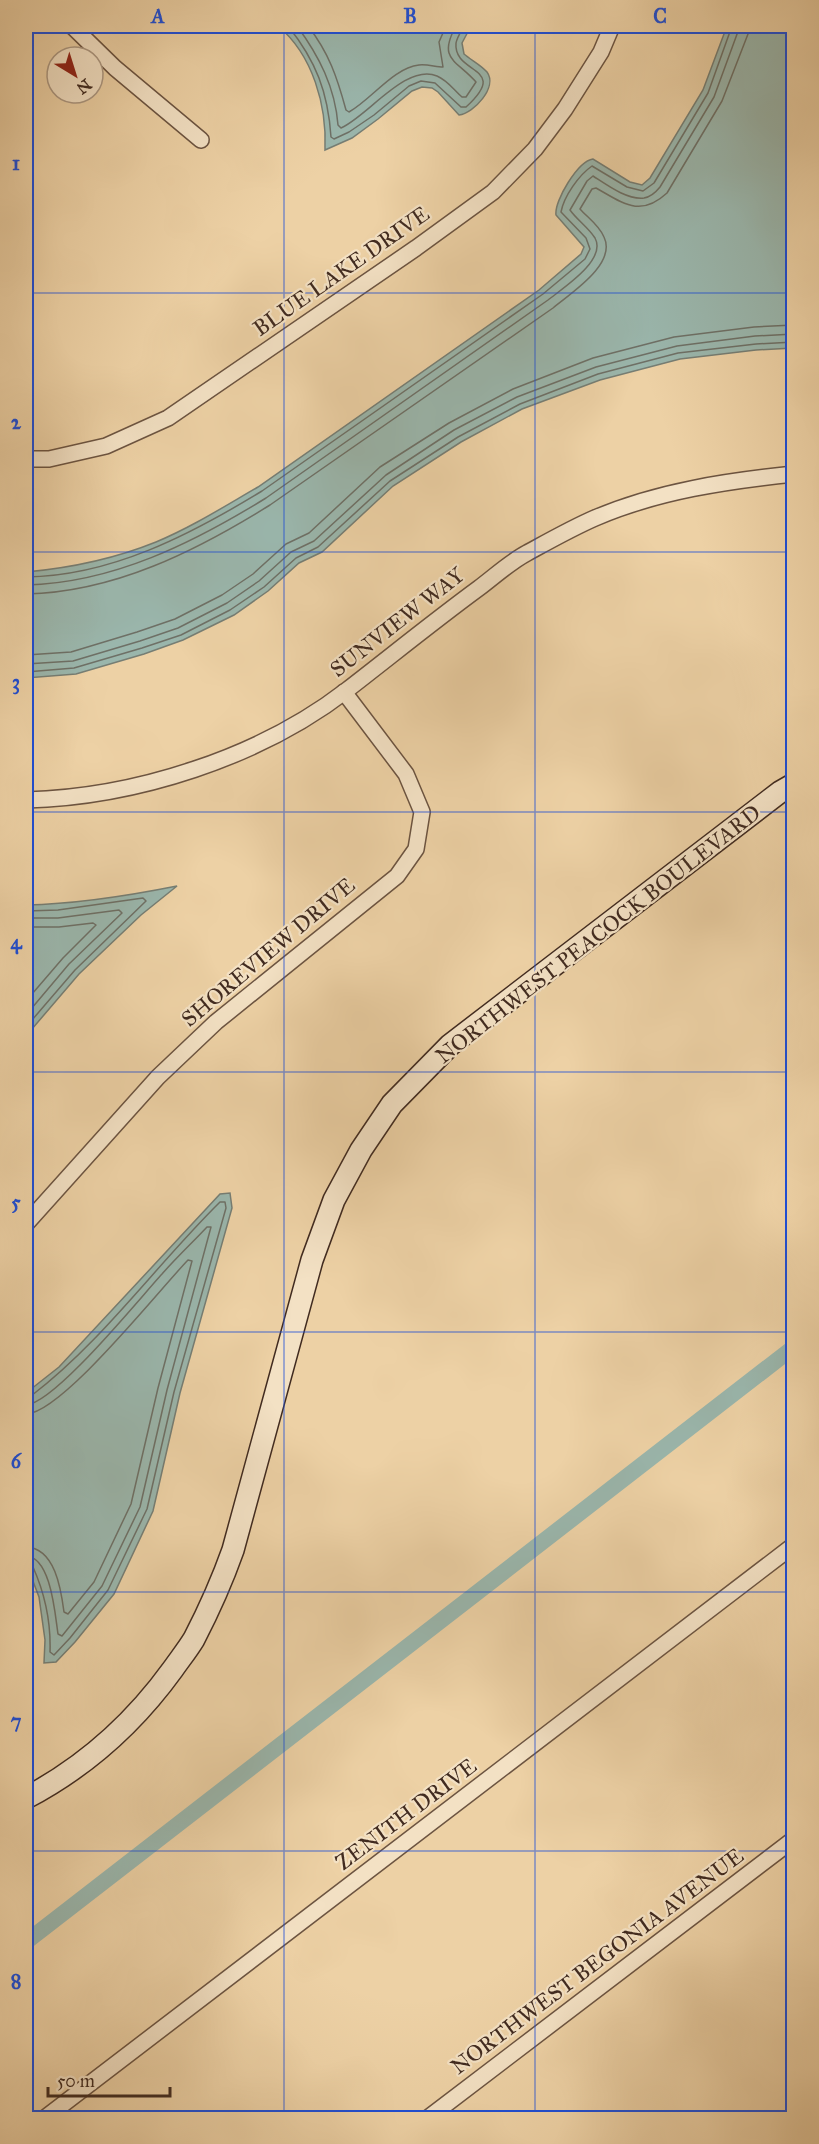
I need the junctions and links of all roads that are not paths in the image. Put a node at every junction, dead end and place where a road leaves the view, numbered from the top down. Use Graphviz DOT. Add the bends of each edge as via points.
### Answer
graph roads {
  1 [pos="72,26"];
  2 [pos="612,26"];
  3 [pos="201,140"];
  4 [pos="26,459"];
  5 [pos="794,474"];
  6 [pos="344,692"];
  7 [pos="794,784"];
  8 [pos="26,800"];
  9 [pos="26,1224"];
  10 [pos="794,1545"];
  11 [pos="26,1798"];
  12 [pos="794,1839"];
  13 [pos="51,2117"];
  14 [pos="428,2118"];
  1 -- 3 [label="street"];
  2 -- 4 [label="street, BLUE LAKE DRIVE" via="601,52 565,109 535,149 493,192 168,418 106,446 49,459"];
  5 -- 6 [label="street, SUNVIEW WAY" via="737,480 662,495 596,518 525,554"];
  6 -- 8 [label="street, SUNVIEW WAY" via="284,730 205,766 135,787 54,800"];
  6 -- 9 [label="street, SHOREVIEW DRIVE" via="406,774 422,812 416,849 397,876 216,1022 174,1061"];
  7 -- 11 [label="street, NORTHWEST PEACOCK BOULEVARD" via="450,1045 392,1104 334,1200 312,1260 233,1550 193,1641 123,1729 76,1768"];
  10 -- 13 [label="street, ZENITH DRIVE"];
  12 -- 14 [label="street, NORTHWEST BEGONIA AVENUE"];
}
